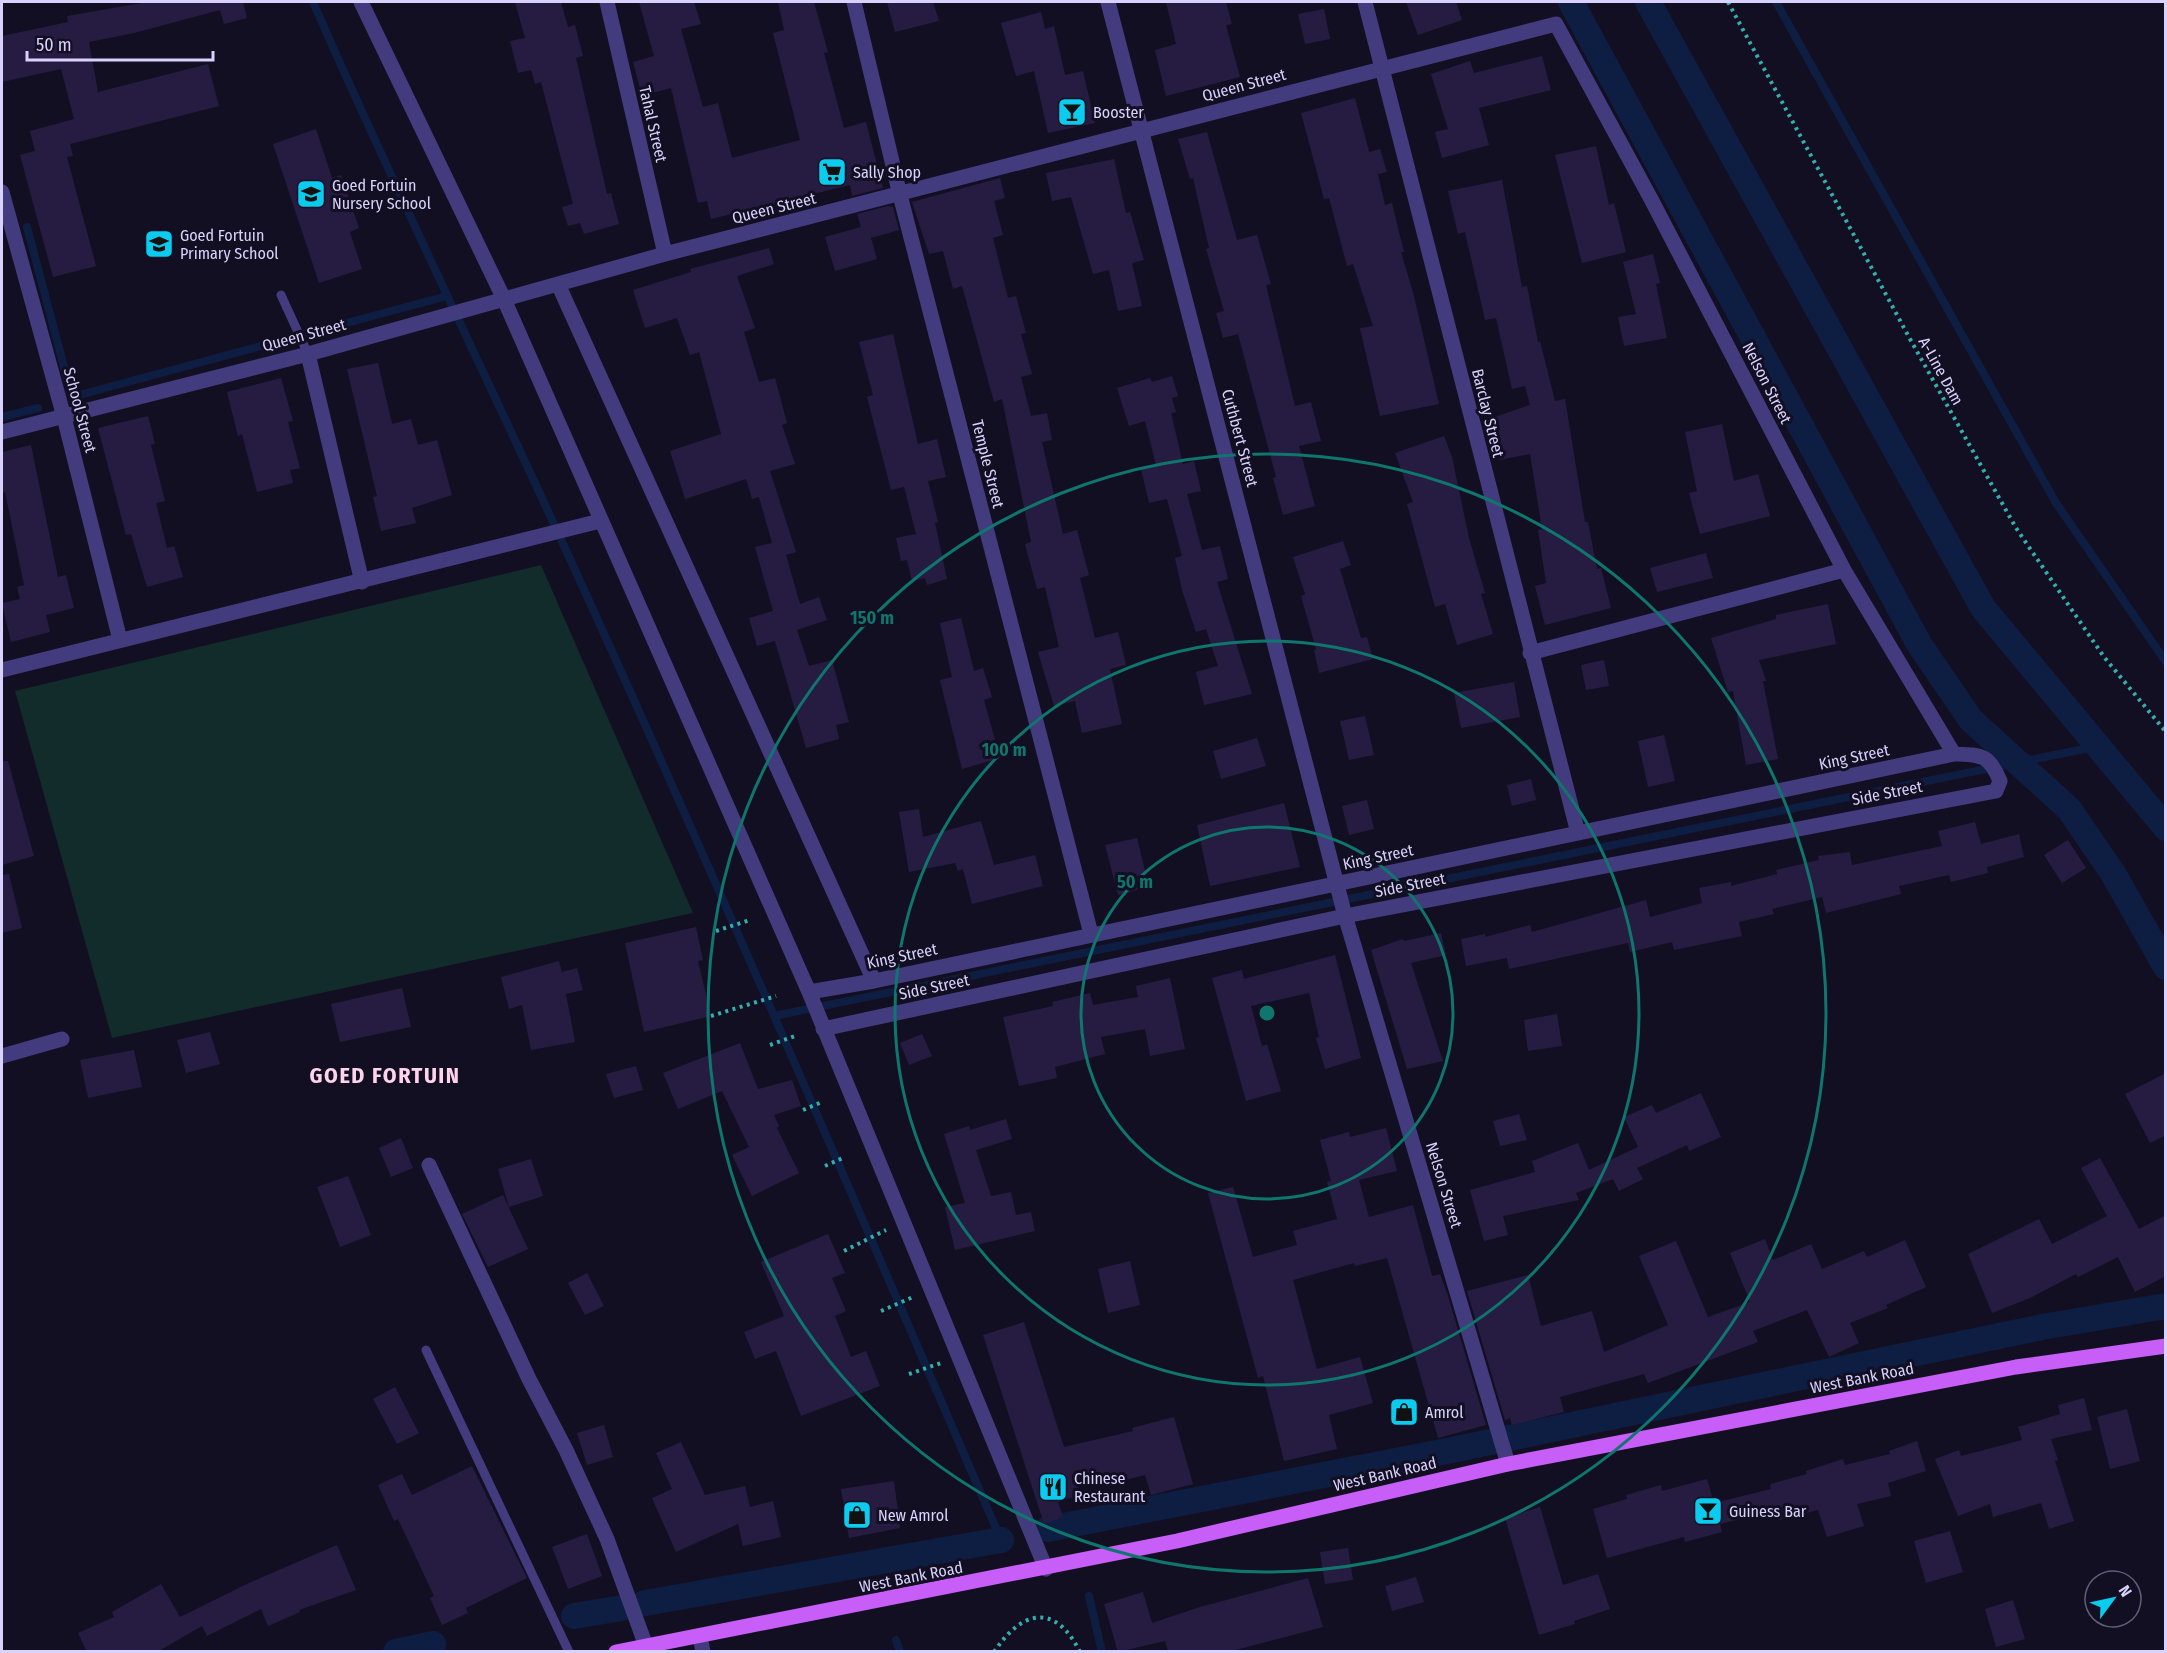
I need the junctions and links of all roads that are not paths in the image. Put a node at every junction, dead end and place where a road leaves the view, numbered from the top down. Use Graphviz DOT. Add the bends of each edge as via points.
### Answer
graph roads {
  1 [pos="361,2"];
  2 [pos="607,2"];
  3 [pos="854,2"];
  4 [pos="1108,2"];
  5 [pos="1365,2"];
  6 [pos="1556,24"];
  7 [pos="1382,67"];
  8 [pos="1141,131"];
  9 [pos="2,192"];
  10 [pos="900,195"];
  11 [pos="665,254"];
  12 [pos="558,284"];
  13 [pos="281,296"];
  14 [pos="503,297"];
  15 [pos="306,349"];
  16 [pos="64,417"];
  17 [pos="2,432"];
  18 [pos="600,521"];
  19 [pos="1844,570"];
  20 [pos="362,582"];
  21 [pos="120,640"];
  22 [pos="1530,653"];
  23 [pos="2,670"];
  24 [pos="1954,754"];
  25 [pos="2000,781"];
  26 [pos="1578,833"];
  27 [pos="1338,887"];
  28 [pos="1344,914"];
  29 [pos="1091,934"];
  30 [pos="874,981"];
  31 [pos="809,992"];
  32 [pos="823,1029"];
  33 [pos="62,1039"];
  34 [pos="2,1056"];
  35 [pos="429,1165"];
  36 [pos="2166,1346"];
  37 [pos="426,1350"];
  38 [pos="1508,1464"];
  39 [pos="1046,1569"];
  40 [pos="701,1644"];
  41 [pos="646,1646"];
  42 [pos="569,1652"];
  43 [pos="616,1652"];
  1 -- 14 [label="street"];
  2 -- 11 [label="street, Tahal Street"];
  3 -- 10 [label="street, Temple Street"];
  4 -- 8 [label="street, Cuthbert Street"];
  5 -- 7 [label="street, Barclay Street"];
  6 -- 7 [label="street, Queen Street"];
  6 -- 19 [label="street, Nelson Street"];
  7 -- 8 [label="street, Queen Street"];
  7 -- 22 [label="street, Barclay Street"];
  8 -- 10 [label="street, Queen Street"];
  8 -- 27 [label="street, Cuthbert Street"];
  9 -- 16 [label="street, School Street"];
  10 -- 11 [label="street, Queen Street"];
  10 -- 29 [label="street, Temple Street"];
  11 -- 12 [label="street, Queen Street"];
  12 -- 14 [label="street, Queen Street"];
  12 -- 30 [label="street"];
  13 -- 15 [label="lane"];
  14 -- 15 [label="street, Queen Street"];
  14 -- 18 [label="street"];
  15 -- 16 [label="street, Queen Street"];
  15 -- 20 [label="street"];
  16 -- 17 [label="street, Queen Street"];
  16 -- 21 [label="street, School Street"];
  18 -- 20 [label="street"];
  18 -- 31 [label="street"];
  19 -- 22 [label="street"];
  19 -- 24 [label="street, Nelson Street"];
  20 -- 21 [label="street"];
  21 -- 23 [label="street"];
  22 -- 26 [label="street, Barclay Street"];
  24 -- 25 [label="street, King Street" via="1981,755 1994,766"];
  24 -- 26 [label="street, King Street"];
  25 -- 28 [label="street, Side Street" via="1996,790"];
  26 -- 27 [label="street, King Street"];
  27 -- 28 [label="street, Cuthbert Street"];
  27 -- 29 [label="street, King Street"];
  28 -- 32 [label="street, Side Street"];
  28 -- 38 [label="street, Nelson Street"];
  29 -- 30 [label="street, King Street"];
  30 -- 31 [label="street, King Street"];
  31 -- 32 [label="street"];
  32 -- 39 [label="street"];
  33 -- 34 [label="street"];
  35 -- 41 [label="street" via="607,1539"];
  36 -- 38 [label="main road, West Bank Road" via="2016,1366"];
  37 -- 42 [label="lane"];
  38 -- 39 [label="main road, West Bank Road"];
  39 -- 40 [label="main road, West Bank Road"];
  40 -- 41 [label="main road, West Bank Road"];
  41 -- 43 [label="main road, West Bank Road"];
}
